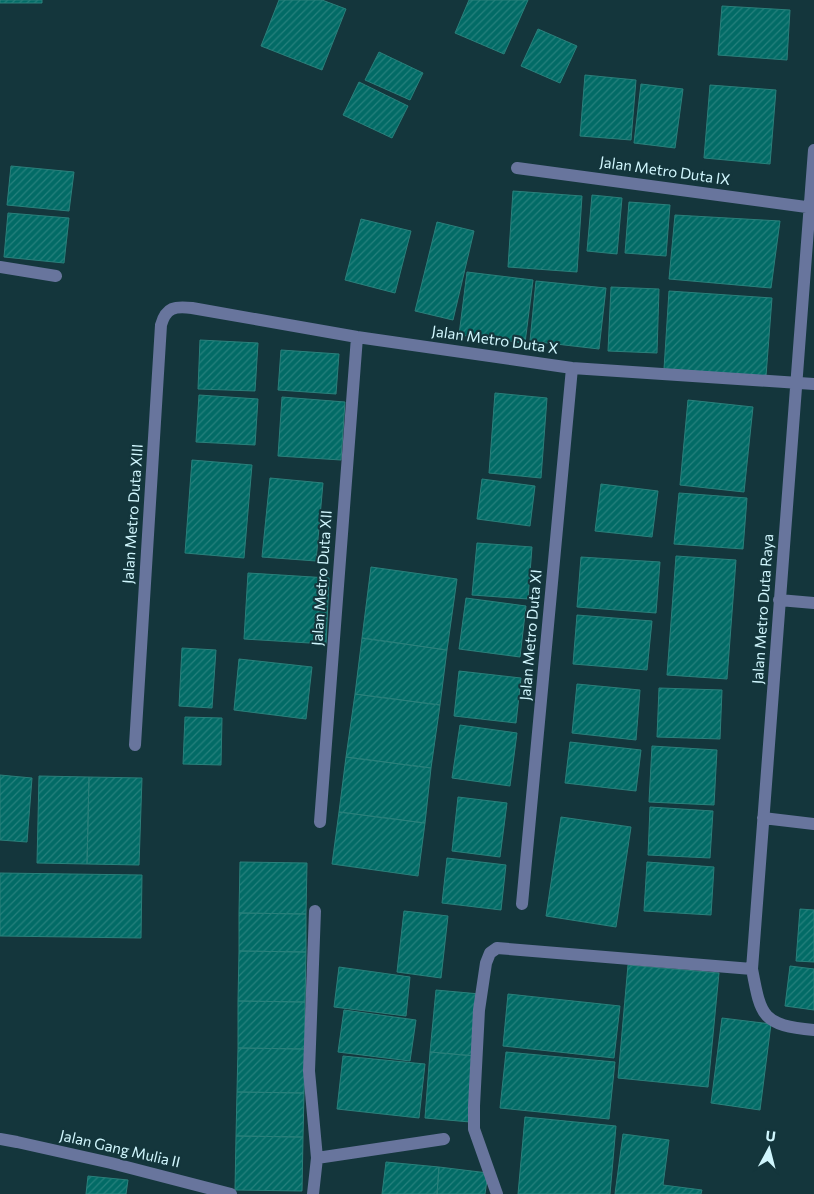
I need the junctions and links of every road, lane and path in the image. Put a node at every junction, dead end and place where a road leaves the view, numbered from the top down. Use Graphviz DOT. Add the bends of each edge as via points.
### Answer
graph roads {
  1 [pos="814,150"];
  2 [pos="517,168"];
  3 [pos="811,208"];
  4 [pos="0,267"];
  5 [pos="56,276"];
  6 [pos="192,308"];
  7 [pos="357,337"];
  8 [pos="572,368"];
  9 [pos="796,383"];
  10 [pos="814,384"];
  11 [pos="779,600"];
  12 [pos="814,603"];
  13 [pos="135,745"];
  14 [pos="763,818"];
  15 [pos="320,822"];
  16 [pos="814,824"];
  17 [pos="522,904"];
  18 [pos="315,911"];
  19 [pos="752,968"];
  20 [pos="814,1030"];
  21 [pos="444,1139"];
  22 [pos="0,1140"];
  23 [pos="316,1158"];
  24 [pos="231,1194"];
  25 [pos="313,1194"];
  26 [pos="497,1194"];
  1 -- 3 [label="street, Jalan Metro Duta Raya"];
  2 -- 3 [label="street, Jalan Metro Duta IX"];
  3 -- 9 [label="street, Jalan Metro Duta Raya"];
  4 -- 5 [label="street"];
  6 -- 7 [label="street, Jalan Metro Duta X"];
  6 -- 13 [label="street, Jalan Metro Duta XIII" via="178,306 170,310 161,325"];
  7 -- 8 [label="street, Jalan Metro Duta X"];
  7 -- 15 [label="street, Jalan Metro Duta XII"];
  8 -- 9 [label="street, Jalan Metro Duta X"];
  8 -- 17 [label="street, Jalan Metro Duta XI"];
  9 -- 10 [label="street, Jalan Metro Duta X"];
  9 -- 11 [label="street, Jalan Metro Duta Raya"];
  11 -- 12 [label="street"];
  11 -- 14 [label="street, Jalan Metro Duta Raya"];
  14 -- 16 [label="street"];
  14 -- 19 [label="street, Jalan Metro Duta Raya"];
  18 -- 23 [label="street" via="310,1071"];
  19 -- 20 [label="street, Jalan Metro Duta Raya" via="760,1005 766,1015 783,1026"];
  19 -- 26 [label="street" via="497,948 490,953 479,1010 474,1129"];
  21 -- 23 [label="street"];
  22 -- 24 [label="street, Jalan Gang Mulia II" via="111,1163"];
  23 -- 25 [label="street"];
}
